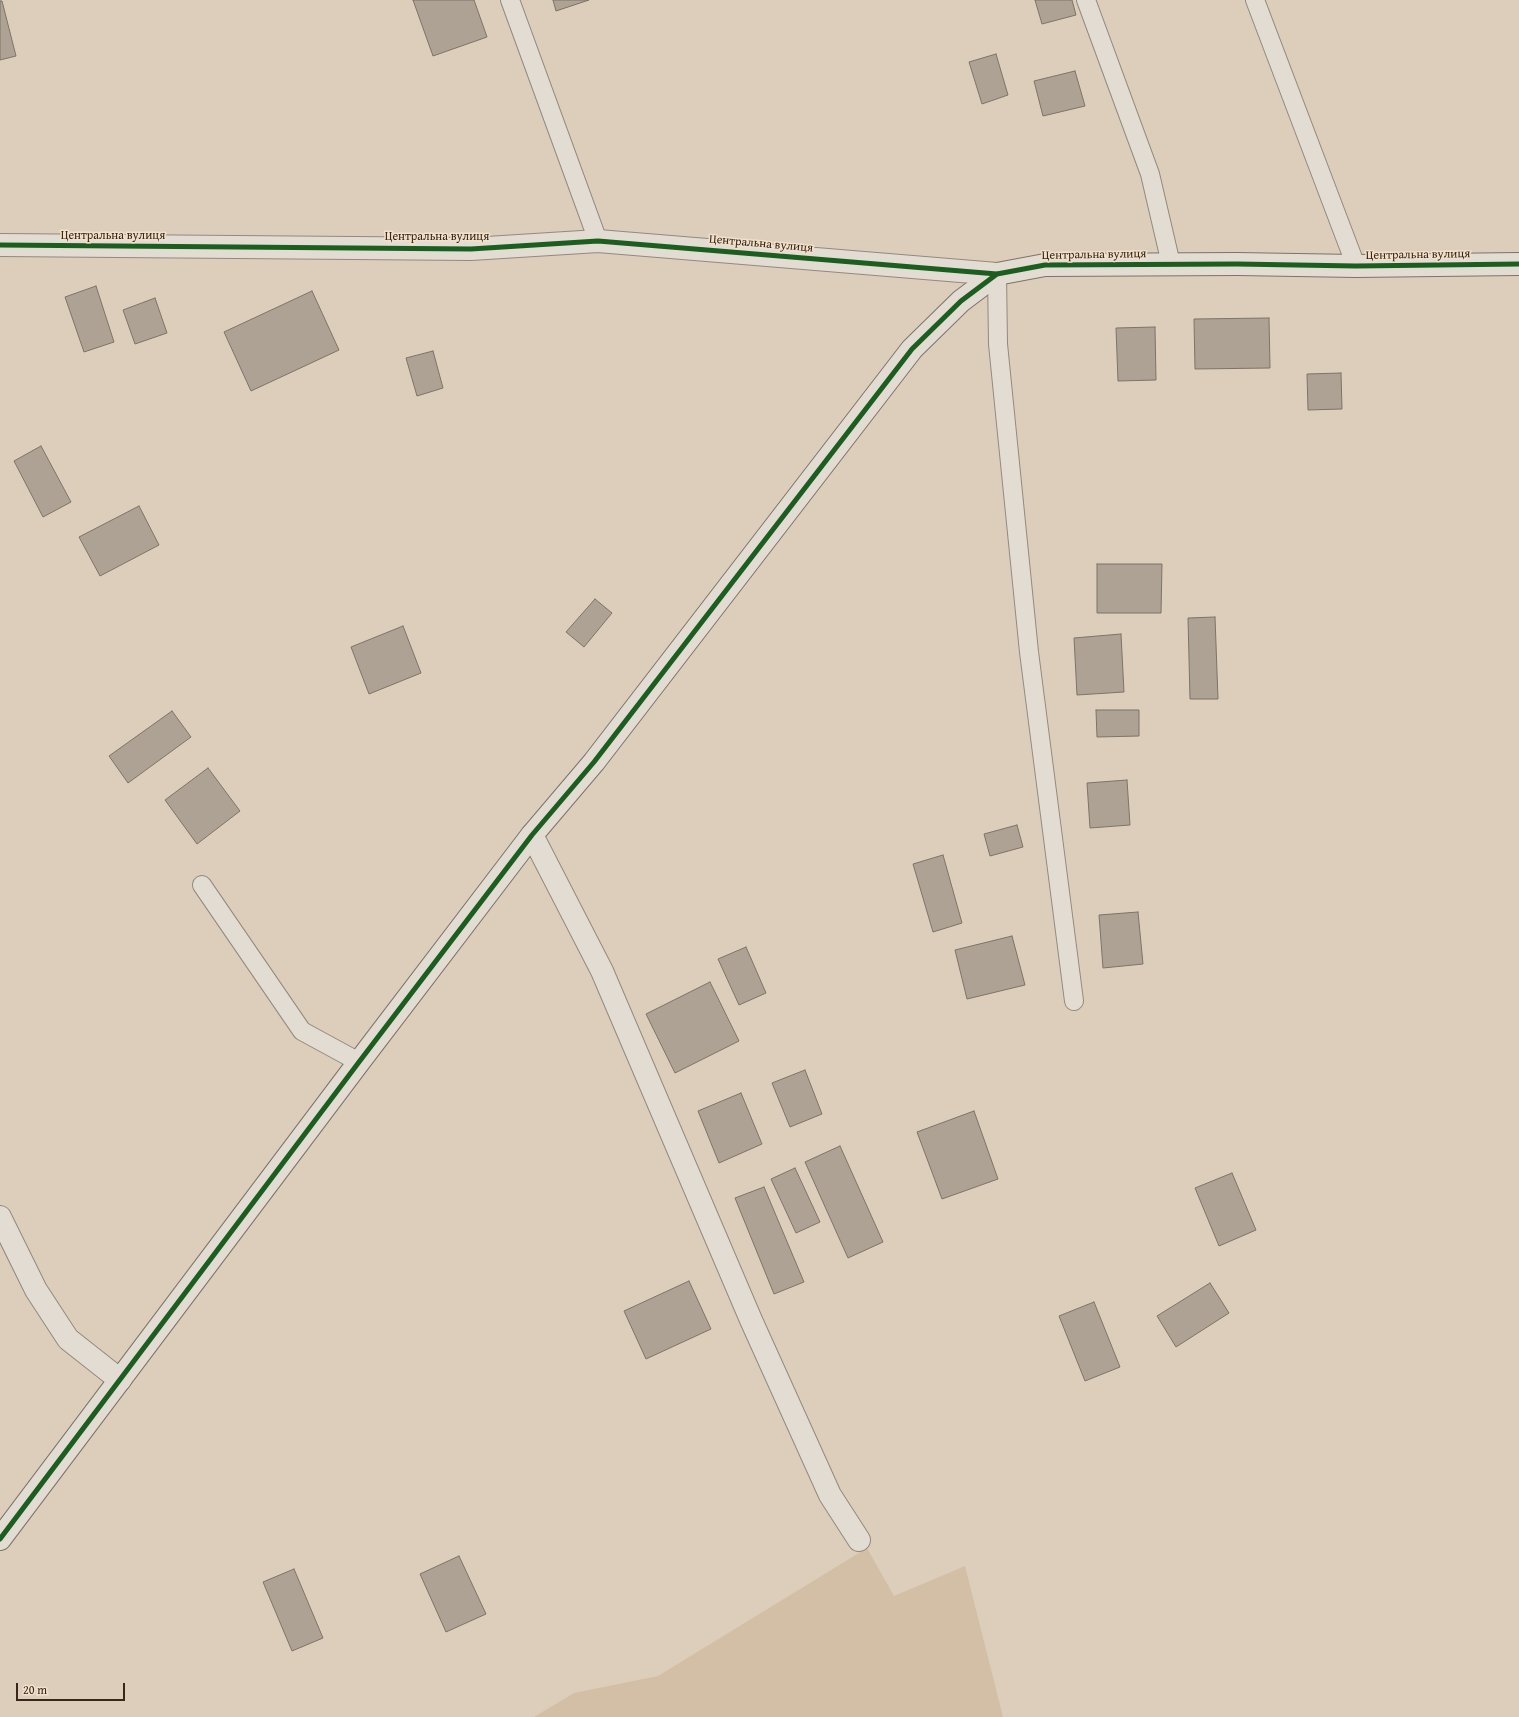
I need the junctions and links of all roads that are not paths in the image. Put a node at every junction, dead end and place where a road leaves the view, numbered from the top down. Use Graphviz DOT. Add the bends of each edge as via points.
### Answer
graph roads {
  1 [pos="510,0"];
  2 [pos="1086,0"];
  3 [pos="1255,0"];
  4 [pos="598,241"];
  5 [pos="0,245"];
  6 [pos="1172,264"];
  7 [pos="1519,264"];
  8 [pos="1356,266"];
  9 [pos="997,274"];
  10 [pos="532,835"];
  11 [pos="202,884"];
  12 [pos="1074,1001"];
  13 [pos="359,1062"];
  14 [pos="0,1218"];
  15 [pos="120,1380"];
  16 [pos="0,1539"];
  17 [pos="859,1540"];
  1 -- 4 [label="lane"];
  2 -- 6 [label="lane" via="1150,174"];
  3 -- 8 [label="lane"];
  4 -- 5 [label="street, Центральна вулиця" via="471,249"];
  4 -- 9 [label="street, Центральна вулиця"];
  6 -- 8 [label="street, Центральна вулиця"];
  6 -- 9 [label="street, Центральна вулиця" via="1045,265"];
  7 -- 8 [label="street, Центральна вулиця"];
  9 -- 10 [label="street" via="961,301 912,349 603,750"];
  9 -- 12 [label="lane" via="998,344 1029,652"];
  10 -- 13 [label="street"];
  10 -- 17 [label="street" via="602,971 751,1320 830,1496"];
  11 -- 13 [label="lane" via="302,1031"];
  13 -- 15 [label="street"];
  14 -- 15 [label="street" via="36,1290 68,1339"];
  15 -- 16 [label="street"];
}
